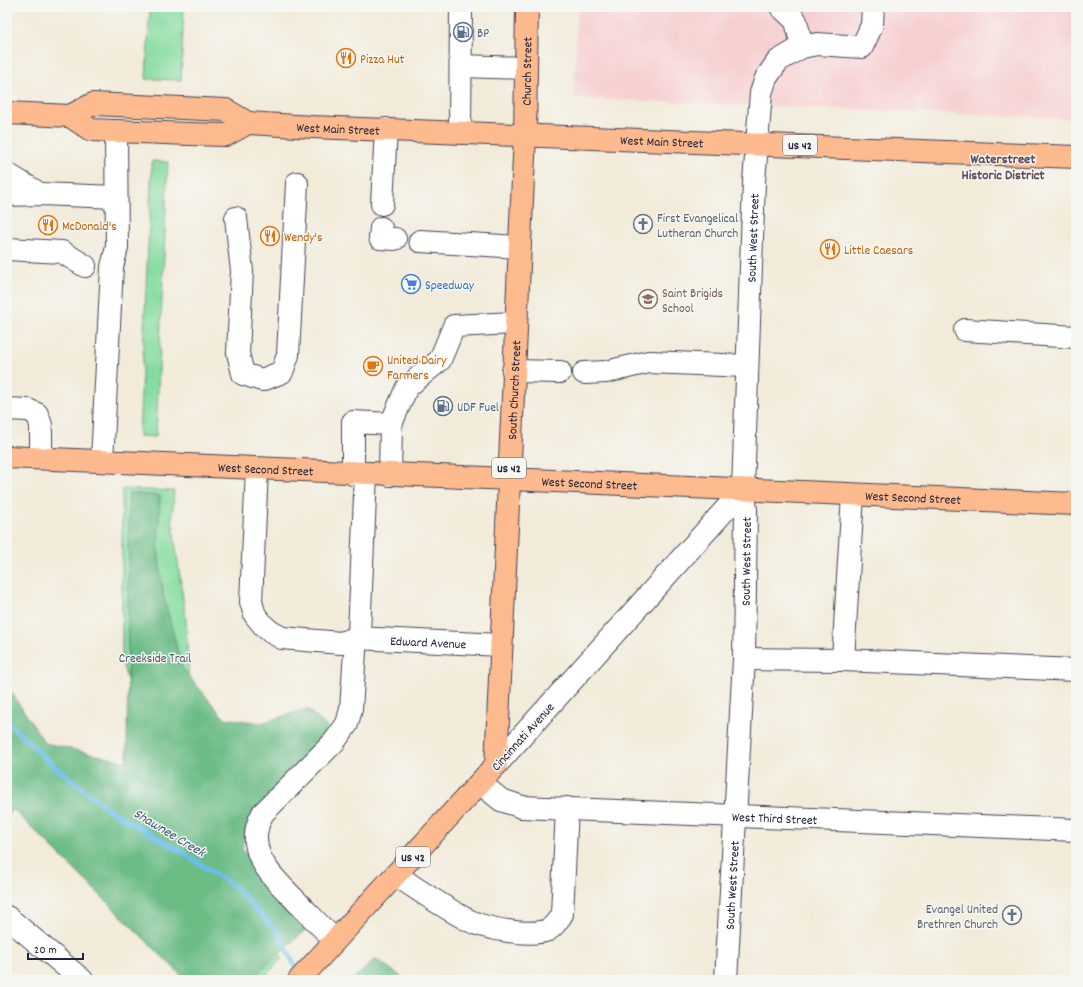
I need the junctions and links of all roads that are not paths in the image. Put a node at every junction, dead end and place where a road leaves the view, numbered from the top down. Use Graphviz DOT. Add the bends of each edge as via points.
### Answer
graph roads {
  1 [pos="461,7"];
  2 [pos="527,7"];
  3 [pos="781,7"];
  4 [pos="873,7"];
  5 [pos="802,47"];
  6 [pos="460,66"];
  7 [pos="526,68"];
  8 [pos="7,112"];
  9 [pos="70,116"];
  10 [pos="248,123"];
  11 [pos="386,129"];
  12 [pos="116,131"];
  13 [pos="460,132"];
  14 [pos="525,135"];
  15 [pos="758,143"];
  16 [pos="1076,157"];
  17 [pos="7,174"];
  18 [pos="297,183"];
  19 [pos="7,185"];
  20 [pos="25,194"];
  21 [pos="116,197"];
  22 [pos="382,204"];
  23 [pos="236,218"];
  24 [pos="420,241"];
  25 [pos="519,247"];
  26 [pos="7,249"];
  27 [pos="85,266"];
  28 [pos="516,323"];
  29 [pos="965,330"];
  30 [pos="1076,337"];
  31 [pos="747,366"];
  32 [pos="513,371"];
  33 [pos="560,372"];
  34 [pos="584,373"];
  35 [pos="7,409"];
  36 [pos="391,424"];
  37 [pos="7,457"];
  38 [pos="41,458"];
  39 [pos="102,461"];
  40 [pos="257,469"];
  41 [pos="359,474"];
  42 [pos="390,475"];
  43 [pos="508,480"];
  44 [pos="743,490"];
  45 [pos="853,495"];
  46 [pos="1076,504"];
  47 [pos="356,638"];
  48 [pos="501,645"];
  49 [pos="744,659"];
  50 [pos="843,660"];
  51 [pos="1076,670"];
  52 [pos="496,765"];
  53 [pos="480,783"];
  54 [pos="567,808"];
  55 [pos="736,815"];
  56 [pos="1076,830"];
  57 [pos="396,875"];
  58 [pos="7,917"];
  59 [pos="332,943"];
  60 [pos="82,980"];
  61 [pos="299,980"];
  62 [pos="726,980"];
  1 -- 6 [label="street"];
  2 -- 7 [label="main road, Church Street"];
  3 -- 5 [label="street" via="796,21"];
  4 -- 5 [label="street" via="872,25 862,48 818,44"];
  5 -- 15 [label="street, South West Street" via="778,61 766,78 761,93"];
  6 -- 7 [label="street"];
  6 -- 13 [label="street"];
  7 -- 14 [label="main road, Church Street"];
  8 -- 9 [label="main road"];
  9 -- 10 [label="main road, West Main Street" via="93,104 226,110"];
  9 -- 12 [label="main road" via="91,130"];
  10 -- 11 [label="main road, West Main Street"];
  10 -- 12 [label="main road" via="226,135"];
  11 -- 13 [label="main road, West Main Street"];
  11 -- 22 [label="street"];
  12 -- 21 [label="street"];
  13 -- 14 [label="main road, West Main Street"];
  14 -- 15 [label="main road, West Main Street / US 42"];
  14 -- 25 [label="main road, South Church Street / US 42"];
  15 -- 16 [label="main road, West Main Street / US 42"];
  15 -- 31 [label="street, South West Street" via="754,182"];
  17 -- 20 [label="street"];
  18 -- 23 [label="street" via="288,355 282,372 262,380 244,374 238,353 242,271"];
  19 -- 20 [label="street"];
  20 -- 21 [label="street"];
  21 -- 39 [label="street" via="117,247 112,266"];
  24 -- 25 [label="street"];
  25 -- 28 [label="main road, South Church Street / US 42"];
  26 -- 27 [label="street" via="62,252"];
  28 -- 32 [label="main road, South Church Street / US 42"];
  28 -- 36 [label="street" via="454,326 440,360 407,387"];
  29 -- 30 [label="street"];
  31 -- 34 [label="street" via="649,362 606,372"];
  31 -- 44 [label="street, South West Street"];
  32 -- 33 [label="street"];
  32 -- 43 [label="main road, South Church Street / US 42"];
  35 -- 38 [label="street" via="28,410 37,414 41,425"];
  36 -- 41 [label="street" via="353,422"];
  36 -- 42 [label="street"];
  37 -- 38 [label="main road, West Second Street"];
  38 -- 39 [label="main road, West Second Street"];
  39 -- 40 [label="main road, West Second Street"];
  40 -- 41 [label="main road, West Second Street"];
  40 -- 47 [label="street, Edward Avenue" via="250,592 255,615 271,632 282,638 341,643"];
  41 -- 42 [label="main road, West Second Street"];
  41 -- 47 [label="street" via="359,634"];
  42 -- 43 [label="main road, West Second Street"];
  43 -- 44 [label="main road, West Second Street"];
  43 -- 48 [label="main road, South Church Street / US 42"];
  44 -- 45 [label="main road, West Second Street"];
  44 -- 49 [label="street, South West Street" via="746,509"];
  44 -- 52 [label="street, Cincinnati Avenue"];
  45 -- 46 [label="main road, West Second Street"];
  45 -- 50 [label="street"];
  47 -- 48 [label="street, Edward Avenue"];
  47 -- 59 [label="street" via="351,709 346,724 334,742 263,813 254,836 263,863 275,880"];
  48 -- 52 [label="main road, South Church Street / US 42"];
  49 -- 50 [label="street"];
  49 -- 55 [label="street, South West Street"];
  50 -- 51 [label="street"];
  52 -- 53 [label="main road, Cincinnati Avenue / US 42"];
  53 -- 54 [label="street, West Third Street" via="495,796 511,804 522,807"];
  53 -- 57 [label="main road, Cincinnati Avenue / US 42"];
  54 -- 55 [label="street, West Third Street"];
  54 -- 57 [label="street" via="562,914 556,924 548,929 540,932 514,931 470,921"];
  55 -- 56 [label="street, West Third Street"];
  55 -- 62 [label="street, South West Street"];
  57 -- 59 [label="main road, Cincinnati Avenue / US 42"];
  58 -- 60 [label="street"];
  59 -- 61 [label="main road, Cincinnati Avenue / US 42"];
}
